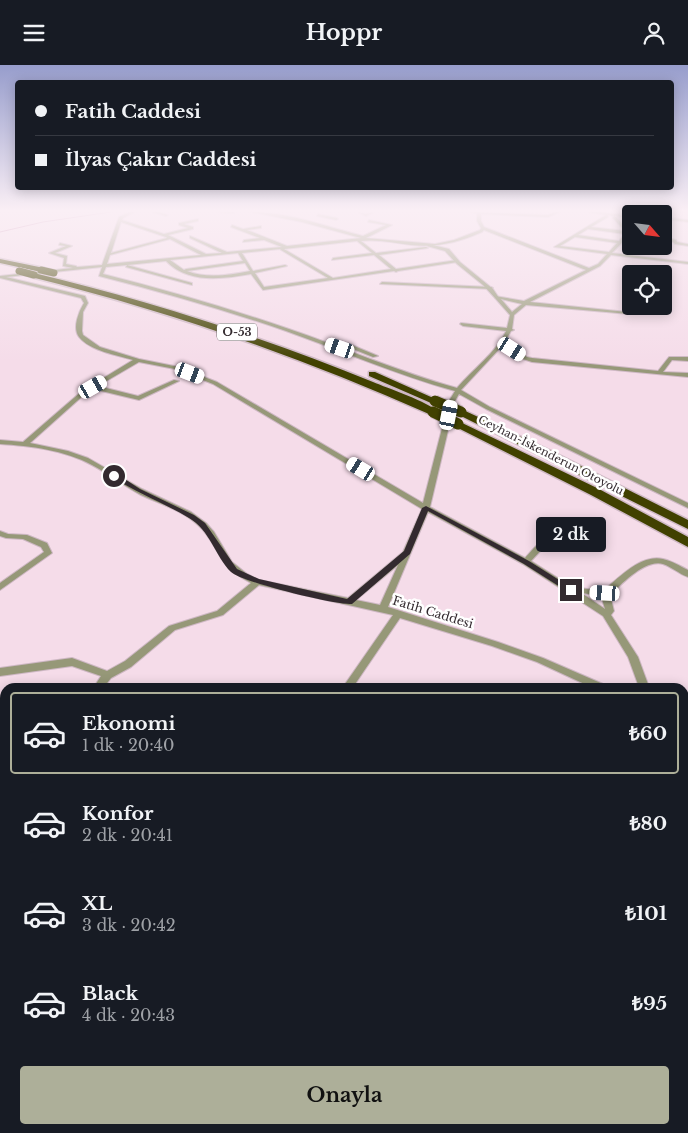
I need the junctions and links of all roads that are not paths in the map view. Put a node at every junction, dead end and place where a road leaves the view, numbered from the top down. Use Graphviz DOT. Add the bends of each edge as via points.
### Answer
graph roads {
  1 [pos="3,262"];
  2 [pos="64,262"];
  3 [pos="105,262"];
  4 [pos="158,262"];
  5 [pos="169,262"];
  6 [pos="198,262"];
  7 [pos="222,262"];
  8 [pos="246,262"];
  9 [pos="303,262"];
  10 [pos="385,262"];
  11 [pos="452,262"];
  12 [pos="458,262"];
  13 [pos="569,262"];
  14 [pos="599,262"];
  15 [pos="122,265"];
  16 [pos="224,265"];
  17 [pos="102,266"];
  18 [pos="285,266"];
  19 [pos="0,267"];
  20 [pos="83,268"];
  21 [pos="202,268"];
  22 [pos="184,270"];
  23 [pos="590,270"];
  24 [pos="396,271"];
  25 [pos="37,272"];
  26 [pos="254,272"];
  27 [pos="0,277"];
  28 [pos="332,279"];
  29 [pos="382,283"];
  30 [pos="190,285"];
  31 [pos="491,288"];
  32 [pos="263,289"];
  33 [pos="179,295"];
  34 [pos="497,297"];
  35 [pos="525,303"];
  36 [pos="622,313"];
  37 [pos="512,315"];
  38 [pos="463,324"];
  39 [pos="511,330"];
  40 [pos="279,338"];
  41 [pos="329,338"];
  42 [pos="337,341"];
  43 [pos="503,343"];
  44 [pos="688,359"];
  45 [pos="138,360"];
  46 [pos="362,370"];
  47 [pos="659,373"];
  48 [pos="688,375"];
  49 [pos="176,381"];
  50 [pos="93,387"];
  51 [pos="446,387"];
  52 [pos="457,390"];
  53 [pos="460,418"];
  54 [pos="0,442"];
  55 [pos="10,443"];
  56 [pos="24,445"];
  57 [pos="0,449"];
  58 [pos="688,507"];
  59 [pos="426,508"];
  60 [pos="688,525"];
  61 [pos="0,533"];
  62 [pos="558,533"];
  63 [pos="688,543"];
  64 [pos="407,552"];
  65 [pos="526,562"];
  66 [pos="688,574"];
  67 [pos="257,581"];
  68 [pos="562,585"];
  69 [pos="0,587"];
  70 [pos="605,593"];
  71 [pos="349,602"];
  72 [pos="383,609"];
  73 [pos="398,614"];
  74 [pos="606,615"];
  75 [pos="0,672"];
  76 [pos="108,675"];
  77 [pos="102,683"];
  78 [pos="351,683"];
  79 [pos="591,683"];
  80 [pos="643,683"];
  1 -- 25 [label="highway, Ceyhan-İskenderun Otoyolu / O-53"];
  2 -- 20 [label="street" via="66,266"];
  3 -- 17 [label="street"];
  4 -- 15 [label="street"];
  5 -- 22 [label="street"];
  6 -- 21 [label="street"];
  7 -- 16 [label="street"];
  8 -- 16 [label="street"];
  8 -- 26 [label="street"];
  9 -- 28 [label="street"];
  10 -- 24 [label="street"];
  11 -- 24 [label="street"];
  12 -- 31 [label="street"];
  13 -- 23 [label="street"];
  14 -- 23 [label="street"];
  15 -- 17 [label="street"];
  15 -- 30 [label="street"];
  16 -- 21 [label="street"];
  17 -- 20 [label="street"];
  17 -- 33 [label="street" via="101,275"];
  18 -- 26 [label="street"];
  19 -- 25 [label="highway, Ceyhan-İskenderun Otoyolu / O-53, bridge"];
  20 -- 27 [label="street"];
  21 -- 22 [label="street"];
  22 -- 26 [label="street" via="206,278"];
  23 -- 35 [label="street"];
  24 -- 28 [label="street"];
  25 -- 40 [label="highway, Ceyhan-İskenderun Otoyolu / O-53, bridge" via="54,273 157,299"];
  25 -- 53 [label="highway, Ceyhan-İskenderun Otoyolu / O-53, bridge" via="240,333 433,413"];
  26 -- 32 [label="street"];
  27 -- 45 [label="street" via="83,297 86,303 78,326 81,336 98,348"];
  28 -- 32 [label="street"];
  29 -- 31 [label="street"];
  31 -- 34 [label="street"];
  33 -- 41 [label="street" via="238,309"];
  33 -- 51 [label="street"];
  34 -- 35 [label="street"];
  34 -- 37 [label="street"];
  35 -- 36 [label="street"];
  35 -- 37 [label="street"];
  37 -- 39 [label="street"];
  38 -- 39 [label="street"];
  39 -- 43 [label="street"];
  42 -- 51 [label="street" via="429,377"];
  43 -- 47 [label="street" via="532,360"];
  43 -- 52 [label="street"];
  44 -- 47 [label="street" via="671,358"];
  45 -- 50 [label="street"];
  45 -- 59 [label="street" via="177,368 216,383"];
  46 -- 53 [label="highway, Ceyhan-İskenderun Otoyolu / O-53, bridge" via="436,401"];
  47 -- 48 [label="street"];
  49 -- 50 [label="street" via="139,398"];
  50 -- 56 [label="street" via="61,410"];
  51 -- 52 [label="street"];
  52 -- 58 [label="street"];
  52 -- 59 [label="street"];
  53 -- 60 [label="highway, Ceyhan-İskenderun Otoyolu / O-53" via="546,452"];
  53 -- 63 [label="highway, Ceyhan-İskenderun Otoyolu / O-53"];
  54 -- 55 [label="street, Fatih Caddesi"];
  55 -- 56 [label="street, Fatih Caddesi"];
  55 -- 57 [label="street"];
  56 -- 67 [label="street, Fatih Caddesi" via="88,459 137,491 192,517 208,531 235,571"];
  59 -- 64 [label="street"];
  59 -- 65 [label="street"];
  61 -- 69 [label="street" via="44,545 48,553"];
  62 -- 65 [label="street" via="541,545"];
  64 -- 71 [label="street"];
  64 -- 72 [label="street"];
  65 -- 68 [label="street"];
  66 -- 70 [label="street" via="658,561 637,568"];
  67 -- 71 [label="street, Fatih Caddesi"];
  67 -- 76 [label="street" via="220,613 172,628 128,664"];
  68 -- 70 [label="street" via="584,592"];
  68 -- 74 [label="street"];
  70 -- 74 [label="street" via="610,611"];
  71 -- 72 [label="street, Fatih Caddesi"];
  72 -- 73 [label="street, Fatih Caddesi"];
  73 -- 78 [label="street"];
  73 -- 79 [label="street, Fatih Caddesi" via="540,659"];
  74 -- 80 [label="street" via="633,657"];
  75 -- 76 [label="street" via="72,662"];
  76 -- 77 [label="street"];
}
